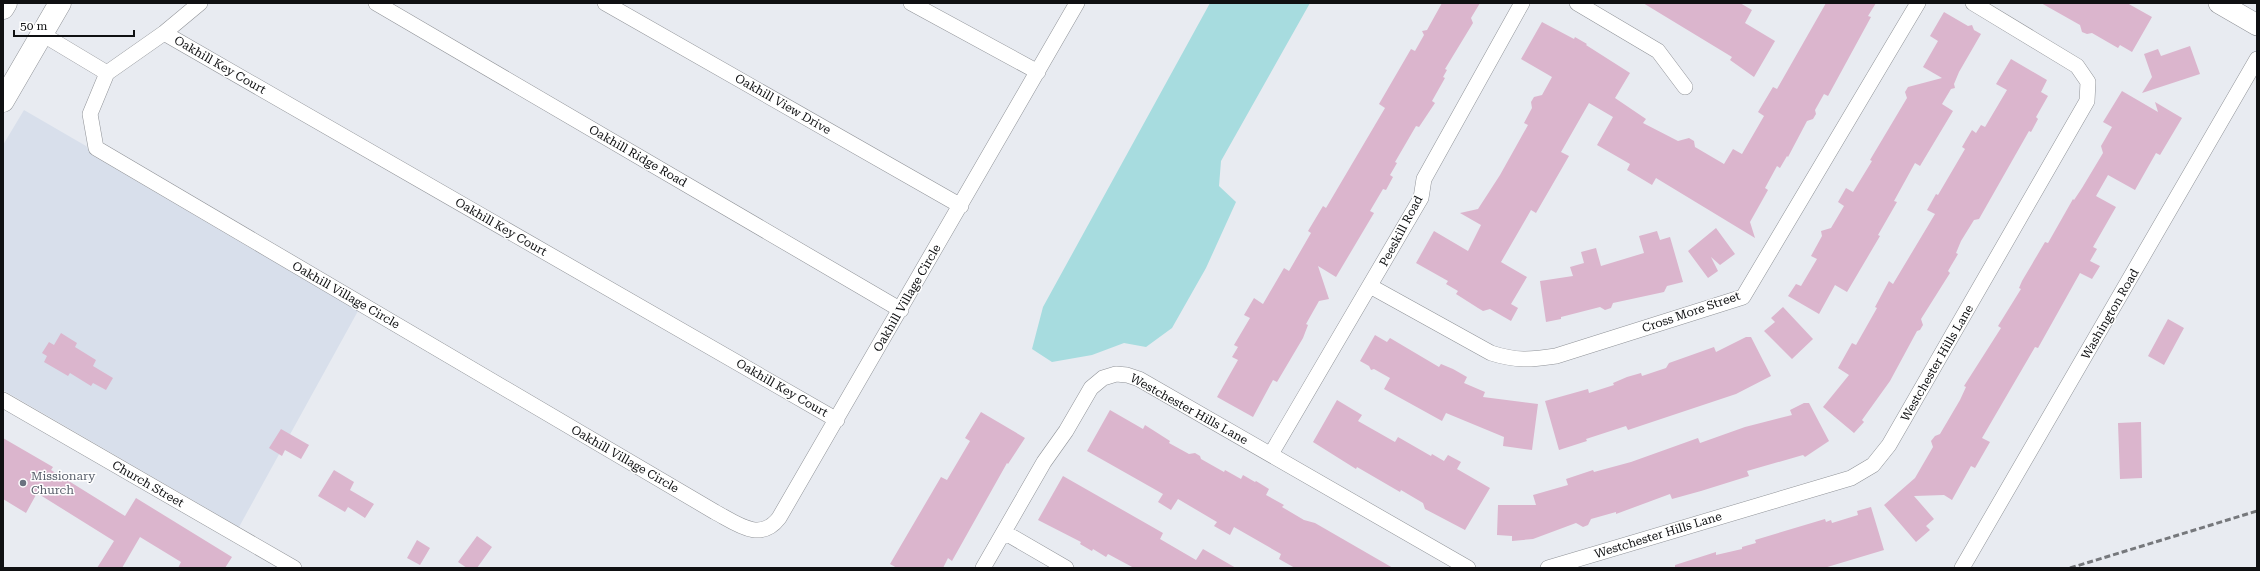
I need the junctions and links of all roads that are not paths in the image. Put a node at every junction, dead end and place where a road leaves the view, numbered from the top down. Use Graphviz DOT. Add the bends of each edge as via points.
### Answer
graph roads {
  1 [pos="6,3"];
  2 [pos="45,3"];
  3 [pos="60,3"];
  4 [pos="200,3"];
  5 [pos="376,3"];
  6 [pos="605,3"];
  7 [pos="911,3"];
  8 [pos="1077,3"];
  9 [pos="1522,3"];
  10 [pos="1577,3"];
  11 [pos="1918,3"];
  12 [pos="1973,3"];
  13 [pos="2219,3"];
  14 [pos="3,8"];
  15 [pos="2257,25"];
  16 [pos="164,33"];
  17 [pos="42,34"];
  18 [pos="2257,60"];
  19 [pos="1038,72"];
  20 [pos="107,73"];
  21 [pos="14,81"];
  22 [pos="1685,87"];
  23 [pos="3,101"];
  24 [pos="961,206"];
  25 [pos="1370,286"];
  26 [pos="901,310"];
  27 [pos="3,400"];
  28 [pos="837,420"];
  29 [pos="1271,454"];
  30 [pos="1004,532"];
  31 [pos="294,568"];
  32 [pos="983,568"];
  33 [pos="1066,568"];
  34 [pos="1468,568"];
  35 [pos="1548,568"];
  36 [pos="1962,568"];
  1 -- 14 [label="highway"];
  2 -- 21 [label="highway"];
  3 -- 17 [label="highway"];
  4 -- 16 [label="street"];
  5 -- 26 [label="street, Oakhill Ridge Road"];
  6 -- 24 [label="street, Oakhill View Drive"];
  7 -- 19 [label="street"];
  8 -- 19 [label="street, Oakhill Village Circle"];
  9 -- 25 [label="street, Peeskill Road" via="1424,179 1421,198"];
  10 -- 22 [label="street" via="1658,51"];
  11 -- 25 [label="street, Cross More Street" via="1743,297 1556,356 1531,360 1511,359 1491,353"];
  12 -- 35 [label="street, Westchester Hills Lane" via="2077,66 2088,82 2087,101 1889,445 1873,465 1851,478"];
  13 -- 15 [label="street"];
  16 -- 20 [label="street"];
  16 -- 28 [label="street, Oakhill Key Court"];
  17 -- 20 [label="street"];
  17 -- 21 [label="highway"];
  18 -- 36 [label="street, Washington Road"];
  19 -- 24 [label="street, Oakhill Village Circle"];
  20 -- 28 [label="street, Oakhill Village Circle" via="90,114 96,148 715,512 750,530 774,526"];
  21 -- 23 [label="highway"];
  24 -- 26 [label="street, Oakhill Village Circle"];
  25 -- 29 [label="street, Peeskill Road"];
  26 -- 28 [label="street, Oakhill Village Circle"];
  27 -- 31 [label="street, Church Street"];
  29 -- 30 [label="street, Westchester Hills Lane" via="1139,379 1116,374 1104,378 1091,388"];
  29 -- 34 [label="street, Westchester Hills Lane"];
  30 -- 32 [label="street, Westchester Hills Lane"];
  30 -- 33 [label="street"];
}
